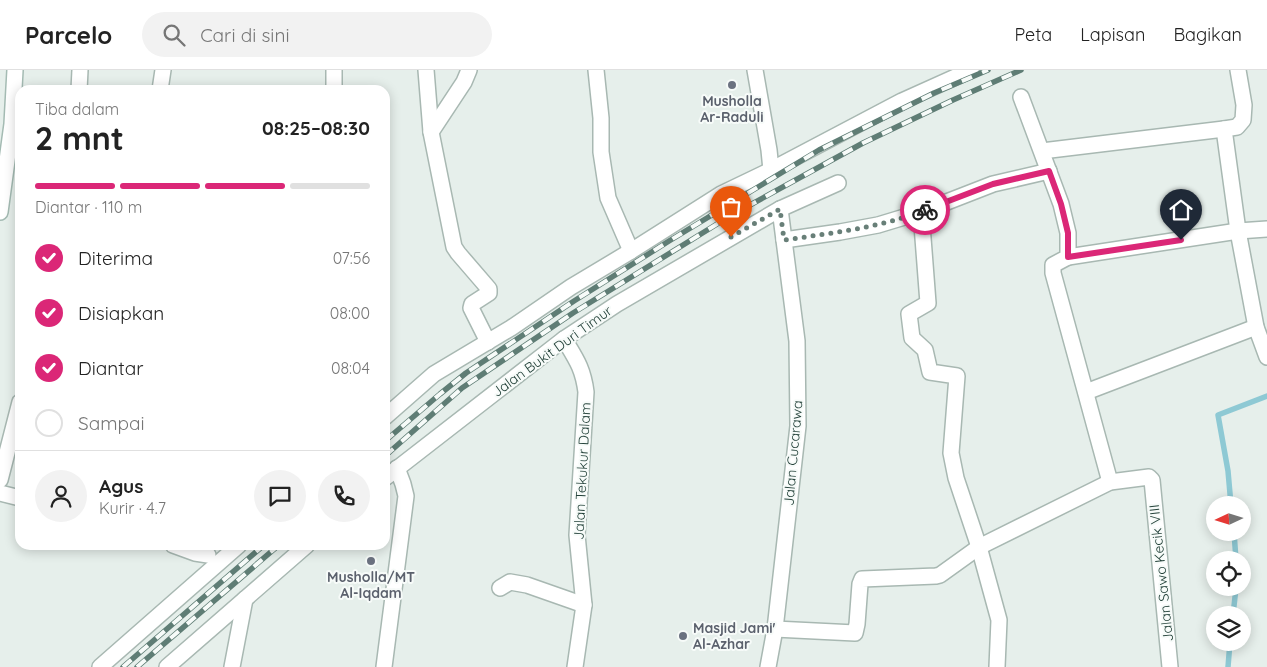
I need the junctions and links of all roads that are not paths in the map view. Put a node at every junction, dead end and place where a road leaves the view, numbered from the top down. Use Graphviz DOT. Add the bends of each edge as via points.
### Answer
graph roads {
  1 [pos="15,70"];
  2 [pos="80,70"];
  3 [pos="163,70"];
  4 [pos="334,70"];
  5 [pos="426,70"];
  6 [pos="469,70"];
  7 [pos="596,70"];
  8 [pos="755,70"];
  9 [pos="1238,70"];
  10 [pos="967,71"];
  11 [pos="79,85"];
  12 [pos="161,85"];
  13 [pos="334,85"];
  14 [pos="1022,97"];
  15 [pos="1224,129"];
  16 [pos="431,132"];
  17 [pos="1042,151"];
  18 [pos="771,170"];
  19 [pos="1049,171"];
  20 [pos="838,183"];
  21 [pos="780,209"];
  22 [pos="0,212"];
  23 [pos="921,212"];
  24 [pos="1267,229"];
  25 [pos="1238,232"];
  26 [pos="784,240"];
  27 [pos="631,251"];
  28 [pos="1068,257"];
  29 [pos="1256,327"];
  30 [pos="564,339"];
  31 [pos="488,342"];
  32 [pos="1267,358"];
  33 [pos="1086,392"];
  34 [pos="390,413"];
  35 [pos="15,422"];
  36 [pos="397,468"];
  37 [pos="390,474"];
  38 [pos="0,480"];
  39 [pos="1110,482"];
  40 [pos="0,493"];
  41 [pos="15,497"];
  42 [pos="979,547"];
  43 [pos="187,550"];
  44 [pos="213,550"];
  45 [pos="232,550"];
  46 [pos="302,550"];
  47 [pos="210,570"];
  48 [pos="500,588"];
  49 [pos="245,599"];
  50 [pos="584,606"];
  51 [pos="775,629"];
  52 [pos="100,667"];
  53 [pos="166,667"];
  54 [pos="232,667"];
  55 [pos="384,667"];
  56 [pos="575,667"];
  57 [pos="768,667"];
  58 [pos="997,667"];
  59 [pos="1170,667"];
  1 -- 22 [label="street" via="12,124"];
  2 -- 11 [label="street"];
  3 -- 12 [label="street"];
  4 -- 13 [label="street"];
  5 -- 16 [label="street"];
  6 -- 16 [label="street"];
  7 -- 27 [label="street" via="601,152 608,198"];
  8 -- 18 [label="street"];
  9 -- 15 [label="street" via="1243,120 1236,127"];
  10 -- 18 [label="street" via="902,101"];
  14 -- 17 [label="street"];
  15 -- 17 [label="street"];
  15 -- 25 [label="street"];
  16 -- 31 [label="street" via="454,247 489,289 489,293 472,304"];
  17 -- 19 [label="street"];
  18 -- 27 [label="street" via="721,194"];
  19 -- 23 [label="street" via="993,184"];
  19 -- 28 [label="street" via="1068,233"];
  20 -- 21 [label="street, Jalan Bukit Duri Timur"];
  21 -- 26 [label="street, Jalan Cucarawa"];
  21 -- 30 [label="street, Jalan Bukit Duri Timur" via="617,304"];
  23 -- 26 [label="street" via="878,225"];
  23 -- 42 [label="street" via="928,303 910,314 912,338 925,350 930,372 957,376 951,453"];
  24 -- 25 [label="street"];
  25 -- 28 [label="street"];
  25 -- 29 [label="street"];
  26 -- 51 [label="street, Jalan Cucarawa" via="797,341 798,426"];
  27 -- 31 [label="street"];
  28 -- 33 [label="street" via="1052,268"];
  29 -- 32 [label="street"];
  29 -- 33 [label="street"];
  30 -- 36 [label="street, Jalan Bukit Duri Timur"];
  30 -- 50 [label="street, Jalan Tekukur Dalam" via="578,362 586,392 577,535"];
  31 -- 34 [label="street" via="434,374"];
  33 -- 39 [label="street"];
  35 -- 38 [label="street"];
  36 -- 37 [label="street, Jalan Bukit Duri Timur"];
  36 -- 55 [label="street" via="406,496"];
  39 -- 42 [label="street"];
  39 -- 59 [label="street, Jalan Sawo Kecik VIII" via="1146,477 1152,480"];
  40 -- 41 [label="street"];
  42 -- 51 [label="street" via="940,575 862,580 855,633"];
  42 -- 58 [label="street" via="999,620"];
  43 -- 44 [label="street" via="195,553"];
  44 -- 47 [label="street"];
  45 -- 47 [label="street"];
  46 -- 49 [label="street"];
  47 -- 52 [label="street"];
  48 -- 50 [label="street" via="510,582 527,585"];
  49 -- 53 [label="street"];
  49 -- 54 [label="street"];
  50 -- 56 [label="street, Jalan Tekukur Dalam"];
  51 -- 57 [label="street, Jalan Cucarawa"];
}
